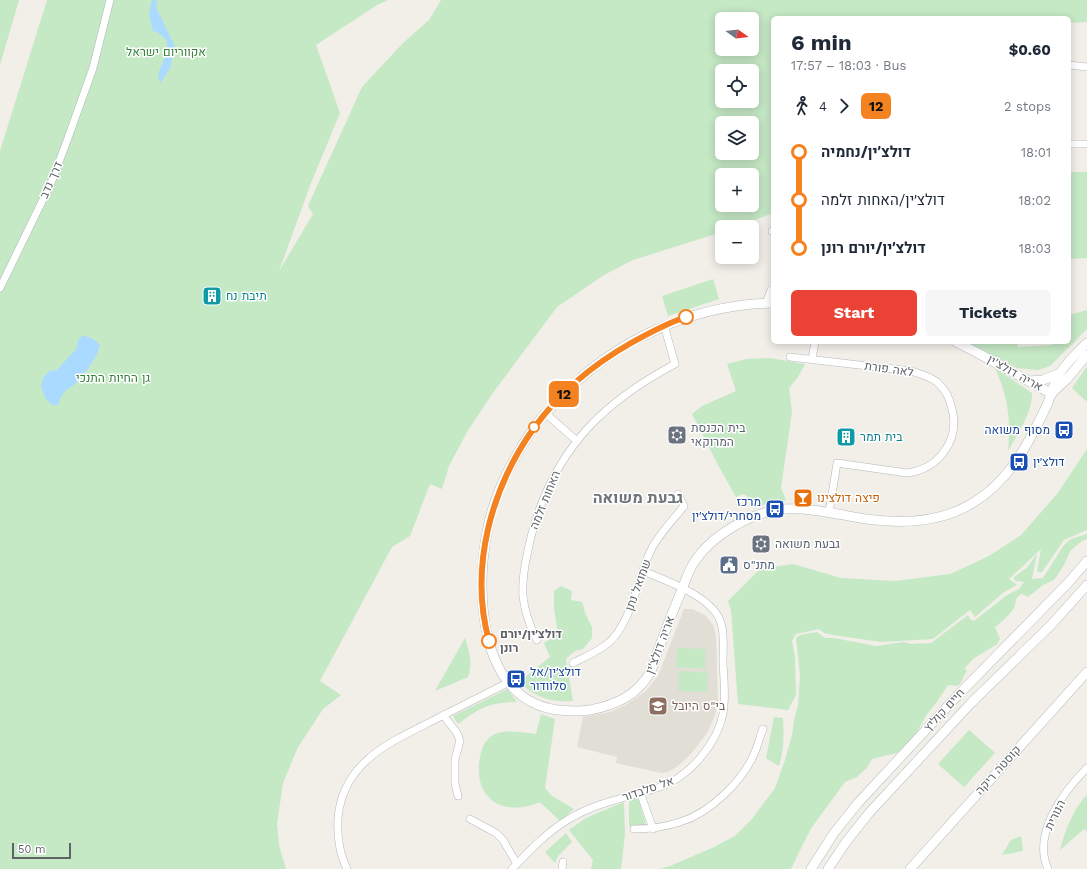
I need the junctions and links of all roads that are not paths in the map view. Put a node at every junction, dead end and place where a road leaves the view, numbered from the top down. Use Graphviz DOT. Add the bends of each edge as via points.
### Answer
graph roads {
  1 [pos="110,0"];
  2 [pos="1071,64"];
  3 [pos="1087,67"];
  4 [pos="1071,144"];
  5 [pos="1087,144"];
  6 [pos="0,288"];
  7 [pos="771,290"];
  8 [pos="769,303"];
  9 [pos="664,325"];
  10 [pos="1087,343"];
  11 [pos="815,344"];
  12 [pos="960,344"];
  13 [pos="1087,355"];
  14 [pos="790,357"];
  15 [pos="812,359"];
  16 [pos="1060,373"];
  17 [pos="1029,381"];
  18 [pos="1052,394"];
  19 [pos="545,413"];
  20 [pos="577,441"];
  21 [pos="678,494"];
  22 [pos="829,513"];
  23 [pos="1087,561"];
  24 [pos="643,571"];
  25 [pos="1087,585"];
  26 [pos="683,588"];
  27 [pos="537,640"];
  28 [pos="573,663"];
  29 [pos="1087,672"];
  30 [pos="509,682"];
  31 [pos="443,716"];
  32 [pos="763,729"];
  33 [pos="1087,768"];
  34 [pos="640,792"];
  35 [pos="458,796"];
  36 [pos="470,819"];
  37 [pos="653,828"];
  38 [pos="634,829"];
  39 [pos="515,866"];
  40 [pos="347,869"];
  41 [pos="811,869"];
  42 [pos="828,869"];
  43 [pos="910,869"];
  44 [pos="1048,869"];
  1 -- 6 [label="street, דרך נדב" via="93,68 51,183"];
  2 -- 3 [label="street"];
  4 -- 5 [label="street"];
  7 -- 8 [label="street"];
  8 -- 9 [label="street, אריה דולצ'ין" via="735,306"];
  9 -- 19 [label="street, אריה דולצ'ין" via="622,348 588,371"];
  9 -- 20 [label="street, האחות זלמה" via="675,364 616,401"];
  10 -- 16 [label="street, אריה דולצ'ין"];
  11 -- 15 [label="street"];
  12 -- 17 [label="street, אריה דולצ'ין"];
  13 -- 18 [label="street, אריה דולצ'ין"];
  14 -- 15 [label="street, לאה פורת"];
  15 -- 22 [label="street, לאה פורת" via="926,375 938,382 945,391 954,416 952,440 946,450 927,468 907,473 837,463"];
  16 -- 17 [label="street" via="1043,380"];
  16 -- 18 [label="street, אריה דולצ'ין"];
  17 -- 18 [label="street, אריה דולצ'ין"];
  18 -- 22 [label="street, אריה דולצ'ין" via="1029,442 1013,467 992,490 968,506 945,516 913,522 875,520"];
  19 -- 20 [label="street"];
  19 -- 30 [label="street, אריה דולצ'ין" via="524,443 501,488 488,525 483,560 483,613 486,631 497,665"];
  20 -- 27 [label="street, האחות זלמה" via="560,464 546,492 530,540 523,597 532,632"];
  21 -- 24 [label="street, שמואל נתן" via="684,506 656,540"];
  22 -- 26 [label="street, אריה דולצ'ין" via="784,509 767,511 745,520 730,528 705,548 695,561"];
  23 -- 41 [label="street, חיים קוליץ" via="858,803"];
  24 -- 26 [label="street, אל סלבדור"];
  24 -- 28 [label="street, שמואל נתן" via="624,623 618,632 594,653"];
  25 -- 42 [label="street, חיים קוליץ" via="1051,625 970,703 881,799 858,826"];
  26 -- 30 [label="street, אריה דולצ'ין" via="647,679 624,699 609,706 586,711 550,709 523,697"];
  26 -- 34 [label="street, אל סלבדור" via="702,600 719,618 723,640 723,714 708,746 685,774 661,786"];
  29 -- 43 [label="street, קוסטה ריקה"];
  30 -- 31 [label="street"];
  31 -- 35 [label="street" via="457,733 460,741 455,759"];
  31 -- 40 [label="street" via="393,741 371,756 355,772 345,791 339,812 339,846"];
  32 -- 37 [label="street" via="748,766 728,791 690,818"];
  33 -- 44 [label="street, הנורית" via="1061,801 1047,828 1044,857"];
  34 -- 37 [label="street"];
  34 -- 39 [label="street, אל סלבדור" via="600,804 569,819 552,831"];
  36 -- 39 [label="street" via="496,833 503,840"];
  37 -- 38 [label="street"];
}
